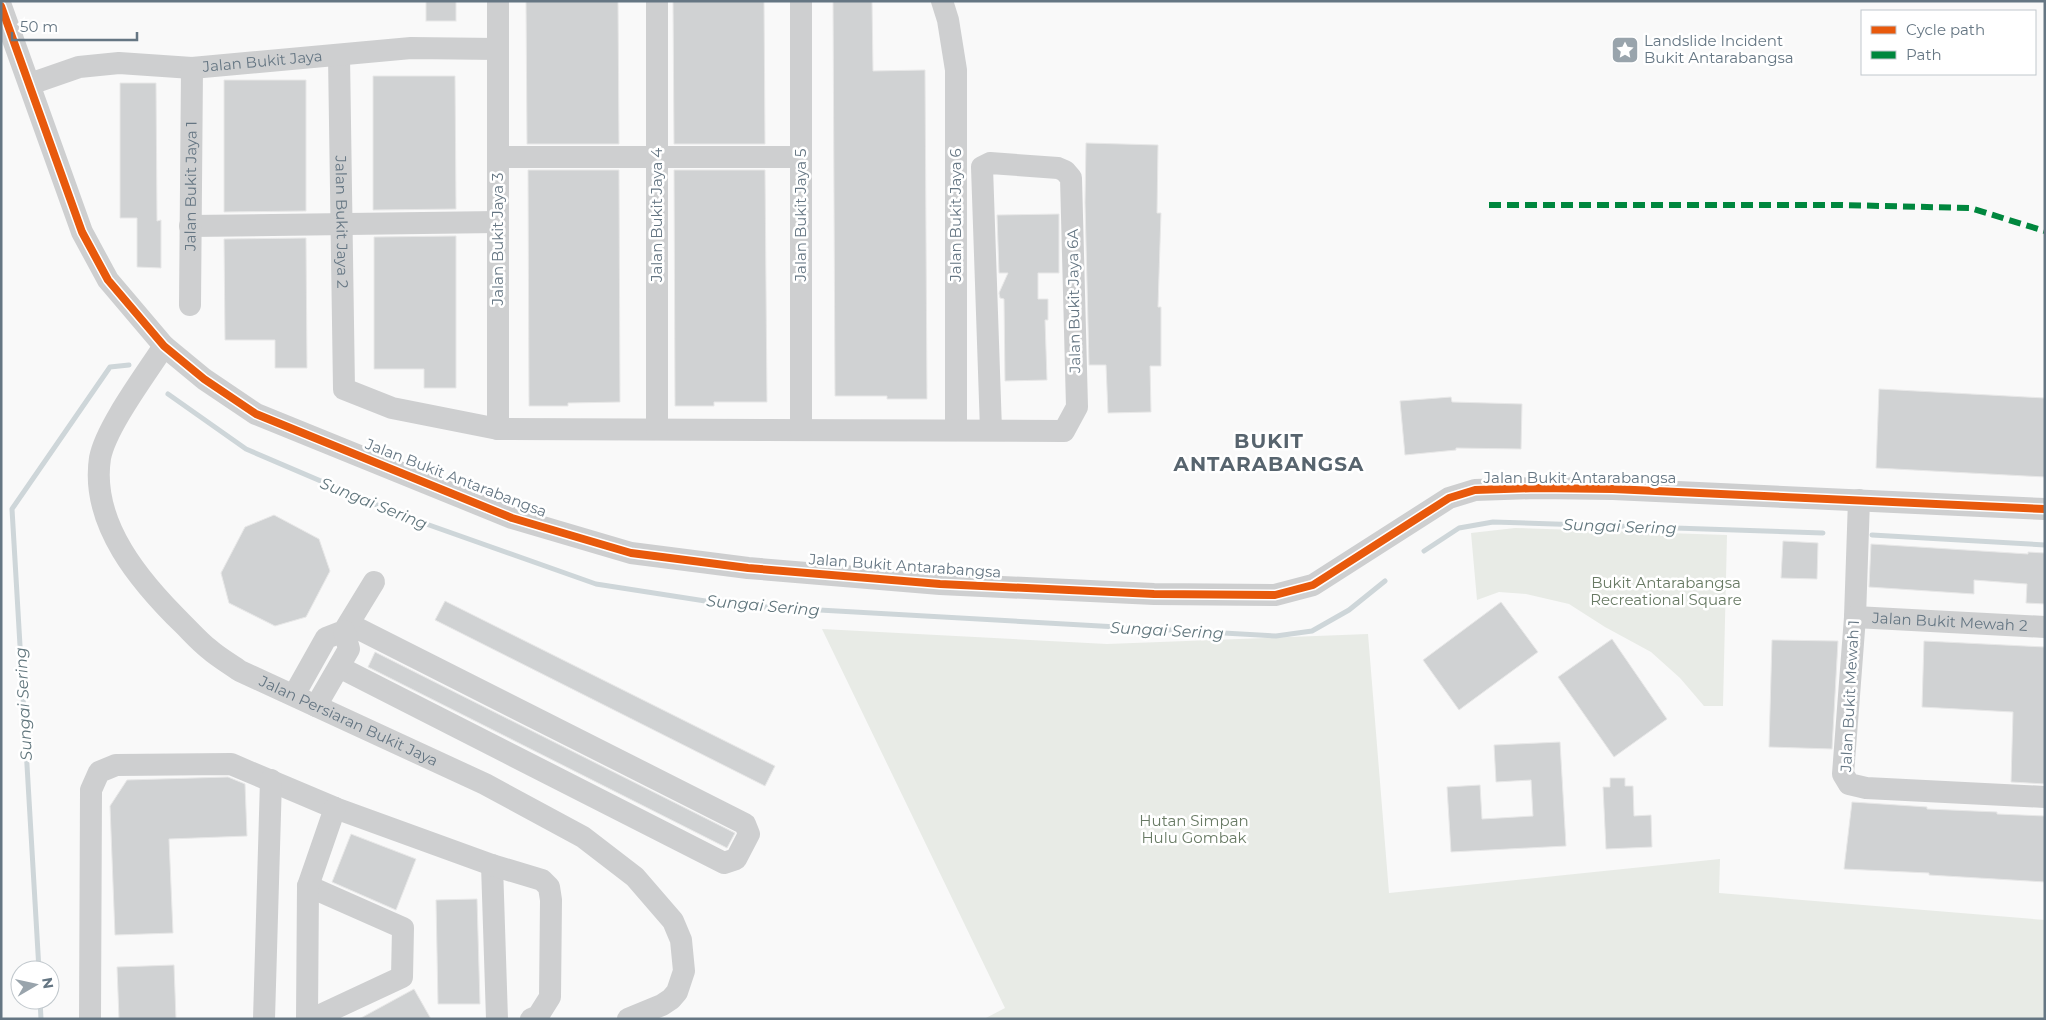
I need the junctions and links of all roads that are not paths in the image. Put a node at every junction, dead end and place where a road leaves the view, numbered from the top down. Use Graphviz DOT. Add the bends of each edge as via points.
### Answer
graph roads {
  1 [pos="498,1"];
  2 [pos="657,1"];
  3 [pos="801,1"];
  4 [pos="942,1"];
  5 [pos="1,6"];
  6 [pos="498,49"];
  7 [pos="339,56"];
  8 [pos="192,68"];
  9 [pos="30,84"];
  10 [pos="498,157"];
  11 [pos="657,157"];
  12 [pos="801,157"];
  13 [pos="498,222"];
  14 [pos="342,224"];
  15 [pos="190,226"];
  16 [pos="190,305"];
  17 [pos="164,346"];
  18 [pos="498,429"];
  19 [pos="657,430"];
  20 [pos="801,430"];
  21 [pos="956,430"];
  22 [pos="991,430"];
  23 [pos="1859,500"];
  24 [pos="2045,510"];
  25 [pos="374,582"];
  26 [pos="1855,618"];
  27 [pos="347,627"];
  28 [pos="2045,627"];
  29 [pos="339,667"];
  30 [pos="294,695"];
  31 [pos="316,706"];
  32 [pos="270,780"];
  33 [pos="2045,797"];
  34 [pos="335,808"];
  35 [pos="492,865"];
  36 [pos="308,886"];
  37 [pos="634,1018"];
  38 [pos="90,1019"];
  39 [pos="264,1019"];
  40 [pos="307,1019"];
  41 [pos="312,1019"];
  42 [pos="497,1019"];
  43 [pos="531,1019"];
  1 -- 6 [label="street"];
  2 -- 11 [label="street, Jalan Bukit Jaya 4"];
  3 -- 12 [label="street, Jalan Bukit Jaya 5"];
  4 -- 21 [label="street, Jalan Bukit Jaya 6" via="956,70"];
  5 -- 9 [label="street, Jalan Bukit Antarabangsa"];
  6 -- 7 [label="street, Jalan Bukit Jaya" via="411,48"];
  6 -- 10 [label="street, Jalan Bukit Jaya 3"];
  7 -- 8 [label="street, Jalan Bukit Jaya"];
  7 -- 14 [label="street, Jalan Bukit Jaya 2"];
  8 -- 9 [label="street, Jalan Bukit Jaya" via="119,63 79,67"];
  8 -- 15 [label="street, Jalan Bukit Jaya 1"];
  9 -- 17 [label="street, Jalan Bukit Antarabangsa" via="82,232 108,280"];
  10 -- 11 [label="street"];
  10 -- 13 [label="street, Jalan Bukit Jaya 3"];
  11 -- 12 [label="street"];
  11 -- 19 [label="street, Jalan Bukit Jaya 4"];
  12 -- 20 [label="street, Jalan Bukit Jaya 5"];
  13 -- 14 [label="street"];
  13 -- 18 [label="street, Jalan Bukit Jaya 3"];
  14 -- 15 [label="street"];
  14 -- 18 [label="street, Jalan Bukit Jaya 2" via="344,389 392,408"];
  15 -- 16 [label="street, Jalan Bukit Jaya 1"];
  17 -- 23 [label="street, Jalan Bukit Antarabangsa" via="204,379 256,414 512,518 631,553 748,568 940,584 1154,594 1275,595 1313,585 1449,498 1475,490 1613,489"];
  17 -- 30 [label="street, Jalan Persiaran Bukit Jaya" via="113,426 100,457 100,486 106,515 120,547 144,583 208,649 240,671"];
  18 -- 19 [label="street"];
  19 -- 20 [label="street"];
  20 -- 21 [label="street"];
  21 -- 22 [label="street"];
  22 -- 22 [label="street, Jalan Bukit Jaya 6A" via="982,167 990,163 1065,170 1071,178 1076,406 1064,430"];
  23 -- 24 [label="street, Jalan Bukit Antarabangsa"];
  23 -- 26 [label="street, Jalan Bukit Mewah 1"];
  25 -- 27 [label="street"];
  26 -- 28 [label="street, Jalan Bukit Mewah 2"];
  26 -- 33 [label="street, Jalan Bukit Mewah 1" via="1843,774 1849,784 1866,788"];
  27 -- 29 [label="street" via="349,649"];
  27 -- 29 [label="street" via="745,824 749,834 736,859 724,863"];
  27 -- 30 [label="street" via="326,638"];
  29 -- 31 [label="street"];
  30 -- 31 [label="street, Jalan Persiaran Bukit Jaya"];
  31 -- 37 [label="street, Jalan Persiaran Bukit Jaya" via="494,789 583,837 635,877 673,921 681,940 684,971 677,992 662,1005"];
  32 -- 34 [label="street"];
  32 -- 38 [label="street" via="231,764 116,765 99,772 91,790"];
  32 -- 39 [label="street"];
  34 -- 35 [label="street"];
  34 -- 36 [label="street"];
  35 -- 42 [label="street"];
  35 -- 43 [label="street" via="542,880 549,888 550,998 538,1016"];
  36 -- 40 [label="street"];
  36 -- 41 [label="street" via="403,928 402,977"];
}
